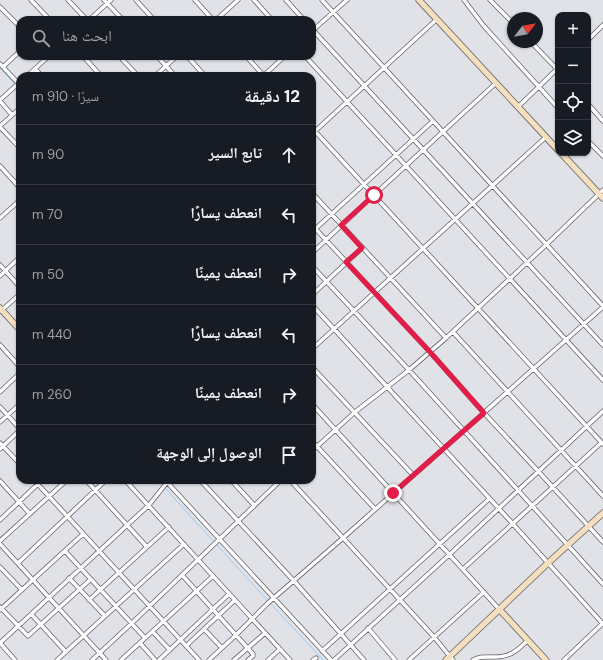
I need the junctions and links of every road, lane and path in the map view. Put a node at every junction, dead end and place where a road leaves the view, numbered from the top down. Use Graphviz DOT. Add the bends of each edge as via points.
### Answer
graph roads {
  1 [pos="31,0"];
  2 [pos="68,0"];
  3 [pos="104,0"];
  4 [pos="111,0"];
  5 [pos="136,0"];
  6 [pos="195,0"];
  7 [pos="238,0"];
  8 [pos="254,0"];
  9 [pos="286,0"];
  10 [pos="322,0"];
  11 [pos="347,0"];
  12 [pos="419,0"];
  13 [pos="464,0"];
  14 [pos="490,0"];
  15 [pos="107,3"];
  16 [pos="0,7"];
  17 [pos="333,12"];
  18 [pos="46,16"];
  19 [pos="84,16"];
  20 [pos="92,16"];
  21 [pos="119,16"];
  22 [pos="150,16"];
  23 [pos="209,16"];
  24 [pos="220,16"];
  25 [pos="268,16"];
  26 [pos="300,16"];
  27 [pos="507,17"];
  28 [pos="437,19"];
  29 [pos="16,23"];
  30 [pos="603,25"];
  31 [pos="316,27"];
  32 [pos="316,34"];
  33 [pos="591,37"];
  34 [pos="537,48"];
  35 [pos="16,55"];
  36 [pos="45,60"];
  37 [pos="87,60"];
  38 [pos="123,60"];
  39 [pos="161,60"];
  40 [pos="172,60"];
  41 [pos="191,60"];
  42 [pos="249,60"];
  43 [pos="281,60"];
  44 [pos="309,60"];
  45 [pos="0,64"];
  46 [pos="166,66"];
  47 [pos="555,66"];
  48 [pos="3,67"];
  49 [pos="384,68"];
  50 [pos="35,69"];
  51 [pos="32,72"];
  52 [pos="38,72"];
  53 [pos="97,72"];
  54 [pos="134,72"];
  55 [pos="159,72"];
  56 [pos="171,72"];
  57 [pos="201,72"];
  58 [pos="260,72"];
  59 [pos="267,72"];
  60 [pos="555,72"];
  61 [pos="16,80"];
  62 [pos="496,83"];
  63 [pos="365,86"];
  64 [pos="16,87"];
  65 [pos="539,87"];
  66 [pos="0,101"];
  67 [pos="348,102"];
  68 [pos="555,105"];
  69 [pos="518,107"];
  70 [pos="591,107"];
  71 [pos="16,112"];
  72 [pos="12,115"];
  73 [pos="433,121"];
  74 [pos="603,121"];
  75 [pos="0,126"];
  76 [pos="316,131"];
  77 [pos="443,132"];
  78 [pos="316,135"];
  79 [pos="546,137"];
  80 [pos="413,138"];
  81 [pos="16,144"];
  82 [pos="591,144"];
  83 [pos="555,147"];
  84 [pos="424,149"];
  85 [pos="396,155"];
  86 [pos="564,156"];
  87 [pos="603,156"];
  88 [pos="0,166"];
  89 [pos="406,166"];
  90 [pos="16,184"];
  91 [pos="364,184"];
  92 [pos="492,185"];
  93 [pos="602,194"];
  94 [pos="374,195"];
  95 [pos="316,197"];
  96 [pos="472,202"];
  97 [pos="16,204"];
  98 [pos="331,214"];
  99 [pos="0,218"];
  100 [pos="455,218"];
  101 [pos="341,225"];
  102 [pos="316,229"];
  103 [pos="326,239"];
  104 [pos="547,244"];
  105 [pos="362,248"];
  106 [pos="423,248"];
  107 [pos="316,249"];
  108 [pos="16,261"];
  109 [pos="346,262"];
  110 [pos="527,262"];
  111 [pos="0,265"];
  112 [pos="316,270"];
  113 [pos="5,271"];
  114 [pos="0,276"];
  115 [pos="390,278"];
  116 [pos="510,279"];
  117 [pos="326,281"];
  118 [pos="16,283"];
  119 [pos="316,291"];
  120 [pos="374,293"];
  121 [pos="16,297"];
  122 [pos="603,306"];
  123 [pos="478,308"];
  124 [pos="316,309"];
  125 [pos="1,310"];
  126 [pos="354,312"];
  127 [pos="584,324"];
  128 [pos="16,326"];
  129 [pos="334,329"];
  130 [pos="453,332"];
  131 [pos="446,338"];
  132 [pos="566,340"];
  133 [pos="0,345"];
  134 [pos="316,345"];
  135 [pos="603,345"];
  136 [pos="430,352"];
  137 [pos="16,363"];
  138 [pos="534,369"];
  139 [pos="409,370"];
  140 [pos="316,371"];
  141 [pos="16,377"];
  142 [pos="603,380"];
  143 [pos="388,387"];
  144 [pos="0,392"];
  145 [pos="508,392"];
  146 [pos="0,407"];
  147 [pos="16,407"];
  148 [pos="316,409"];
  149 [pos="603,411"];
  150 [pos="355,412"];
  151 [pos="484,413"];
  152 [pos="7,415"];
  153 [pos="0,422"];
  154 [pos="16,425"];
  155 [pos="586,427"];
  156 [pos="335,430"];
  157 [pos="464,431"];
  158 [pos="16,433"];
  159 [pos="602,444"];
  160 [pos="1,446"];
  161 [pos="317,446"];
  162 [pos="443,449"];
  163 [pos="561,450"];
  164 [pos="16,460"];
  165 [pos="576,466"];
  166 [pos="538,471"];
  167 [pos="413,475"];
  168 [pos="0,481"];
  169 [pos="38,484"];
  170 [pos="62,484"];
  171 [pos="90,484"];
  172 [pos="102,484"];
  173 [pos="129,484"];
  174 [pos="165,484"];
  175 [pos="170,484"];
  176 [pos="204,484"];
  177 [pos="235,484"];
  178 [pos="277,484"];
  179 [pos="294,484"];
  180 [pos="553,487"];
  181 [pos="95,490"];
  182 [pos="518,490"];
  183 [pos="393,493"];
  184 [pos="49,496"];
  185 [pos="603,496"];
  186 [pos="489,499"];
  187 [pos="19,502"];
  188 [pos="148,505"];
  189 [pos="254,505"];
  190 [pos="532,506"];
  191 [pos="498,508"];
  192 [pos="375,509"];
  193 [pos="603,513"];
  194 [pos="30,514"];
  195 [pos="67,516"];
  196 [pos="0,520"];
  197 [pos="238,521"];
  198 [pos="513,524"];
  199 [pos="127,525"];
  200 [pos="589,526"];
  201 [pos="169,527"];
  202 [pos="83,534"];
  203 [pos="343,538"];
  204 [pos="219,539"];
  205 [pos="603,542"];
  206 [pos="0,543"];
  207 [pos="184,544"];
  208 [pos="440,544"];
  209 [pos="568,546"];
  210 [pos="147,547"];
  211 [pos="65,551"];
  212 [pos="99,551"];
  213 [pos="450,554"];
  214 [pos="198,560"];
  215 [pos="18,563"];
  216 [pos="548,563"];
  217 [pos="0,567"];
  218 [pos="80,568"];
  219 [pos="463,569"];
  220 [pos="119,573"];
  221 [pos="182,575"];
  222 [pos="213,576"];
  223 [pos="69,578"];
  224 [pos="90,579"];
  225 [pos="33,580"];
  226 [pos="294,581"];
  227 [pos="603,584"];
  228 [pos="390,589"];
  229 [pos="22,590"];
  230 [pos="80,590"];
  231 [pos="100,590"];
  232 [pos="134,590"];
  233 [pos="196,591"];
  234 [pos="484,592"];
  235 [pos="229,594"];
  236 [pos="49,597"];
  237 [pos="274,598"];
  238 [pos="89,600"];
  239 [pos="235,600"];
  240 [pos="400,600"];
  241 [pos="116,606"];
  242 [pos="150,606"];
  243 [pos="59,608"];
  244 [pos="1,609"];
  245 [pos="500,609"];
  246 [pos="213,610"];
  247 [pos="31,614"];
  248 [pos="218,615"];
  249 [pos="105,616"];
  250 [pos="252,619"];
  251 [pos="164,622"];
  252 [pos="132,623"];
  253 [pos="603,623"];
  254 [pos="41,625"];
  255 [pos="18,626"];
  256 [pos="368,628"];
  257 [pos="204,629"];
  258 [pos="153,632"];
  259 [pos="265,633"];
  260 [pos="340,634"];
  261 [pos="236,635"];
  262 [pos="84,636"];
  263 [pos="434,637"];
  264 [pos="145,638"];
  265 [pos="181,640"];
  266 [pos="528,640"];
  267 [pos="0,643"];
  268 [pos="140,643"];
  269 [pos="350,645"];
  270 [pos="186,646"];
  271 [pos="222,648"];
  272 [pos="248,648"];
  273 [pos="280,649"];
  274 [pos="170,650"];
  275 [pos="322,651"];
  276 [pos="66,652"];
  277 [pos="100,653"];
  278 [pos="450,659"];
  279 [pos="15,660"];
  280 [pos="57,660"];
  281 [pos="92,660"];
  282 [pos="106,660"];
  283 [pos="121,660"];
  284 [pos="155,660"];
  285 [pos="159,660"];
  286 [pos="199,660"];
  287 [pos="208,660"];
  288 [pos="234,660"];
  289 [pos="248,660"];
  290 [pos="268,660"];
  291 [pos="290,660"];
  292 [pos="332,660"];
  293 [pos="364,660"];
  294 [pos="395,660"];
  295 [pos="409,660"];
  296 [pos="473,660"];
  297 [pos="546,660"];
  298 [pos="564,660"];
  1 -- 18 [label="street"];
  2 -- 19 [label="street"];
  3 -- 15 [label="street"];
  4 -- 15 [label="street"];
  5 -- 22 [label="street"];
  6 -- 23 [label="street"];
  7 -- 24 [label="street"];
  8 -- 25 [label="street"];
  9 -- 26 [label="street"];
  10 -- 17 [label="street"];
  11 -- 17 [label="street"];
  12 -- 28 [label="street"];
  13 -- 65 [label="street"];
  14 -- 27 [label="street"];
  15 -- 20 [label="street"];
  15 -- 21 [label="street"];
  16 -- 29 [label="street"];
  17 -- 31 [label="street"];
  17 -- 49 [label="street"];
  28 -- 49 [label="street"];
  28 -- 62 [label="street"];
  30 -- 33 [label="street"];
  32 -- 63 [label="street"];
  34 -- 47 [label="street"];
  35 -- 48 [label="street"];
  36 -- 50 [label="street"];
  37 -- 53 [label="street"];
  38 -- 54 [label="street"];
  39 -- 46 [label="street"];
  40 -- 46 [label="street"];
  41 -- 57 [label="street"];
  42 -- 58 [label="street"];
  43 -- 59 [label="street"];
  44 -- 67 [label="street"];
  45 -- 48 [label="street"];
  46 -- 55 [label="street"];
  46 -- 56 [label="street"];
  48 -- 61 [label="street"];
  49 -- 63 [label="street"];
  49 -- 73 [label="street"];
  50 -- 51 [label="street"];
  50 -- 52 [label="street"];
  60 -- 65 [label="street"];
  62 -- 69 [label="street"];
  62 -- 77 [label="street"];
  63 -- 67 [label="street"];
  63 -- 80 [label="street"];
  64 -- 66 [label="street"];
  65 -- 68 [label="street"];
  65 -- 69 [label="street"];
  66 -- 72 [label="street"];
  67 -- 76 [label="street"];
  67 -- 85 [label="street"];
  69 -- 79 [label="street"];
  70 -- 74 [label="street"];
  71 -- 72 [label="street"];
  72 -- 75 [label="street"];
  73 -- 77 [label="street"];
  73 -- 80 [label="street"];
  75 -- 81 [label="street"];
  77 -- 84 [label="street"];
  77 -- 92 [label="street"];
  78 -- 91 [label="street"];
  79 -- 83 [label="street"];
  79 -- 92 [label="street"];
  80 -- 84 [label="street"];
  80 -- 85 [label="street"];
  82 -- 87 [label="street"];
  84 -- 89 [label="street"];
  84 -- 96 [label="street"];
  85 -- 89 [label="street"];
  85 -- 91 [label="street"];
  86 -- 93 [label="street"];
  88 -- 90 [label="street"];
  89 -- 94 [label="street"];
  89 -- 100 [label="street"];
  91 -- 94 [label="street"];
  91 -- 98 [label="street"];
  92 -- 96 [label="street"];
  92 -- 104 [label="street"];
  93 -- 104 [label="street"];
  94 -- 101 [label="street"];
  94 -- 106 [label="street"];
  95 -- 98 [label="street"];
  96 -- 100 [label="street"];
  96 -- 110 [label="street"];
  97 -- 99 [label="street"];
  98 -- 101 [label="street"];
  98 -- 102 [label="street"];
  100 -- 106 [label="street"];
  100 -- 116 [label="street"];
  101 -- 103 [label="street"];
  101 -- 105 [label="street"];
  102 -- 103 [label="street"];
  103 -- 107 [label="street"];
  103 -- 109 [label="street"];
  104 -- 110 [label="street"];
  104 -- 122 [label="street"];
  105 -- 109 [label="street"];
  105 -- 115 [label="street"];
  106 -- 115 [label="street"];
  106 -- 123 [label="street"];
  108 -- 113 [label="street"];
  109 -- 117 [label="street"];
  109 -- 120 [label="street"];
  110 -- 116 [label="street"];
  110 -- 127 [label="street"];
  111 -- 113 [label="street"];
  112 -- 117 [label="street"];
  113 -- 114 [label="street"];
  113 -- 118 [label="street"];
  115 -- 120 [label="street"];
  115 -- 131 [label="street"];
  116 -- 123 [label="street"];
  116 -- 132 [label="street"];
  117 -- 119 [label="street"];
  117 -- 126 [label="street"];
  120 -- 126 [label="street"];
  120 -- 136 [label="street"];
  121 -- 125 [label="street"];
  122 -- 127 [label="street"];
  123 -- 130 [label="street"];
  123 -- 138 [label="street"];
  124 -- 129 [label="street"];
  125 -- 128 [label="street"];
  126 -- 129 [label="street"];
  126 -- 139 [label="street"];
  127 -- 132 [label="street"];
  127 -- 135 [label="street"];
  129 -- 134 [label="street"];
  129 -- 143 [label="street"];
  130 -- 131 [label="street"];
  130 -- 145 [label="street"];
  131 -- 136 [label="street"];
  132 -- 138 [label="street"];
  132 -- 142 [label="street"];
  133 -- 137 [label="street"];
  136 -- 139 [label="street"];
  136 -- 151 [label="street"];
  138 -- 145 [label="street"];
  138 -- 155 [label="street"];
  139 -- 143 [label="street"];
  139 -- 157 [label="street"];
  140 -- 150 [label="street"];
  141 -- 144 [label="street"];
  143 -- 150 [label="street"];
  143 -- 162 [label="street"];
  145 -- 151 [label="street"];
  145 -- 163 [label="street"];
  146 -- 152 [label="street"];
  147 -- 152 [label="street"];
  148 -- 156 [label="street"];
  149 -- 155 [label="street"];
  150 -- 156 [label="street"];
  150 -- 167 [label="street"];
  151 -- 157 [label="street"];
  151 -- 166 [label="street"];
  152 -- 153 [label="street"];
  152 -- 154 [label="street"];
  155 -- 159 [label="street"];
  155 -- 163 [label="street"];
  156 -- 161 [label="street"];
  156 -- 183 [label="street"];
  157 -- 162 [label="street"];
  157 -- 182 [label="street"];
  158 -- 160 [label="street"];
  159 -- 165 [label="street"];
  160 -- 164 [label="street"];
  161 -- 192 [label="street"];
  162 -- 167 [label="street"];
  162 -- 186 [label="street"];
  163 -- 165 [label="street"];
  163 -- 166 [label="street"];
  165 -- 180 [label="street"];
  165 -- 185 [label="street"];
  166 -- 180 [label="street"];
  166 -- 182 [label="street"];
  167 -- 183 [label="street"];
  168 -- 187 [label="street"];
  169 -- 184 [label="street"];
  169 -- 187 [label="street"];
  170 -- 184 [label="street"];
  171 -- 181 [label="street"];
  172 -- 181 [label="street"];
  173 -- 188 [label="street"];
  174 -- 188 [label="street"];
  175 -- 204 [label="street"];
  176 -- 197 [label="street"];
  177 -- 189 [label="street"];
  178 -- 189 [label="street"];
  179 -- 203 [label="street"];
  180 -- 190 [label="street"];
  180 -- 200 [label="street"];
  181 -- 195 [label="street"];
  181 -- 199 [label="street"];
  182 -- 190 [label="street"];
  182 -- 191 [label="street"];
  183 -- 192 [label="street"];
  183 -- 208 [label="street"];
  184 -- 194 [label="street"];
  184 -- 195 [label="street"];
  186 -- 191 [label="street"];
  186 -- 208 [label="street"];
  187 -- 194 [label="street"];
  187 -- 196 [label="street"];
  188 -- 199 [label="street"];
  188 -- 201 [label="street"];
  189 -- 197 [label="street"];
  190 -- 198 [label="street"];
  190 -- 209 [label="street"];
  191 -- 198 [label="street"];
  191 -- 213 [label="street"];
  192 -- 203 [label="street"];
  193 -- 200 [label="street"];
  194 -- 206 [label="street"];
  195 -- 202 [label="street"];
  195 -- 215 [label="street"];
  197 -- 204 [label="street"];
  197 -- 226 [label="street"];
  198 -- 216 [label="street"];
  198 -- 219 [label="street"];
  199 -- 210 [label="street"];
  199 -- 212 [label="street"];
  200 -- 205 [label="street"];
  200 -- 209 [label="street"];
  201 -- 207 [label="street"];
  201 -- 210 [label="street"];
  202 -- 211 [label="street"];
  202 -- 212 [label="street"];
  203 -- 226 [label="street"];
  203 -- 228 [label="street"];
  204 -- 214 [label="street"];
  204 -- 237 [label="street"];
  206 -- 215 [label="street"];
  207 -- 214 [label="street"];
  207 -- 232 [label="street"];
  208 -- 213 [label="street"];
  208 -- 228 [label="street"];
  209 -- 216 [label="street"];
  209 -- 227 [label="street"];
  210 -- 220 [label="street"];
  211 -- 218 [label="street"];
  211 -- 225 [label="street"];
  212 -- 218 [label="street"];
  212 -- 220 [label="street"];
  213 -- 219 [label="street"];
  213 -- 240 [label="street"];
  214 -- 221 [label="street"];
  214 -- 222 [label="street"];
  215 -- 225 [label="street"];
  216 -- 245 [label="street"];
  216 -- 253 [label="street"];
  217 -- 229 [label="street"];
  218 -- 223 [label="street"];
  218 -- 224 [label="street"];
  219 -- 234 [label="street"];
  220 -- 231 [label="street"];
  220 -- 232 [label="street"];
  221 -- 233 [label="street"];
  221 -- 242 [label="street"];
  222 -- 233 [label="street"];
  222 -- 235 [label="street"];
  223 -- 230 [label="street"];
  223 -- 236 [label="street"];
  224 -- 230 [label="street"];
  224 -- 231 [label="street"];
  225 -- 229 [label="street"];
  225 -- 236 [label="street"];
  226 -- 237 [label="street"];
  226 -- 260 [label="street"];
  228 -- 240 [label="street"];
  228 -- 260 [label="street"];
  229 -- 244 [label="street"];
  230 -- 238 [label="street"];
  230 -- 243 [label="street"];
  231 -- 238 [label="street"];
  231 -- 241 [label="street"];
  232 -- 241 [label="street"];
  232 -- 242 [label="street"];
  233 -- 246 [label="street"];
  233 -- 251 [label="street"];
  234 -- 245 [label="street"];
  234 -- 263 [label="street"];
  235 -- 239 [label="street"];
  235 -- 246 [label="street"];
  236 -- 243 [label="street"];
  236 -- 247 [label="street"];
  237 -- 250 [label="street"];
  237 -- 275 [label="street"];
  238 -- 249 [label="street"];
  239 -- 248 [label="street"];
  239 -- 250 [label="street"];
  240 -- 256 [label="street"];
  240 -- 263 [label="street"];
  241 -- 249 [label="street"];
  241 -- 252 [label="street"];
  242 -- 251 [label="street"];
  242 -- 252 [label="street"];
  243 -- 254 [label="street"];
  243 -- 262 [label="street"];
  244 -- 255 [label="street"];
  245 -- 266 [label="street"];
  245 -- 278 [label="street"];
  246 -- 248 [label="street"];
  246 -- 265 [label="street"];
  247 -- 254 [label="street"];
  247 -- 255 [label="street"];
  248 -- 257 [label="street"];
  248 -- 261 [label="street"];
  249 -- 262 [label="street"];
  250 -- 259 [label="street"];
  250 -- 261 [label="street"];
  251 -- 258 [label="street"];
  251 -- 265 [label="street"];
  252 -- 264 [label="street"];
  252 -- 277 [label="street"];
  253 -- 298 [label="street"];
  254 -- 255 [label="street" via="28,636"];
  254 -- 276 [label="street"];
  255 -- 267 [label="street"];
  256 -- 269 [label="street"];
  256 -- 294 [label="street"];
  257 -- 270 [label="street"];
  257 -- 271 [label="street"];
  258 -- 264 [label="street"];
  258 -- 274 [label="street"];
  259 -- 272 [label="street"];
  259 -- 273 [label="street"];
  260 -- 269 [label="street"];
  260 -- 275 [label="street"];
  261 -- 271 [label="street"];
  261 -- 272 [label="street"];
  262 -- 276 [label="street"];
  262 -- 277 [label="street"];
  263 -- 278 [label="street"];
  263 -- 295 [label="street"];
  264 -- 268 [label="street"];
  265 -- 270 [label="street"];
  265 -- 274 [label="street"];
  266 -- 296 [label="street" via="512,654 494,658 482,656"];
  266 -- 297 [label="street"];
  267 -- 279 [label="street"];
  268 -- 283 [label="street"];
  268 -- 284 [label="street"];
  269 -- 292 [label="street"];
  269 -- 293 [label="street"];
  270 -- 286 [label="street"];
  271 -- 287 [label="street"];
  272 -- 288 [label="street"];
  272 -- 289 [label="street" via="254,655"];
  273 -- 290 [label="street"];
  273 -- 291 [label="street"];
  274 -- 285 [label="street"];
  275 -- 292 [label="street"];
  276 -- 280 [label="street"];
  277 -- 281 [label="street"];
  277 -- 282 [label="street"];
}
